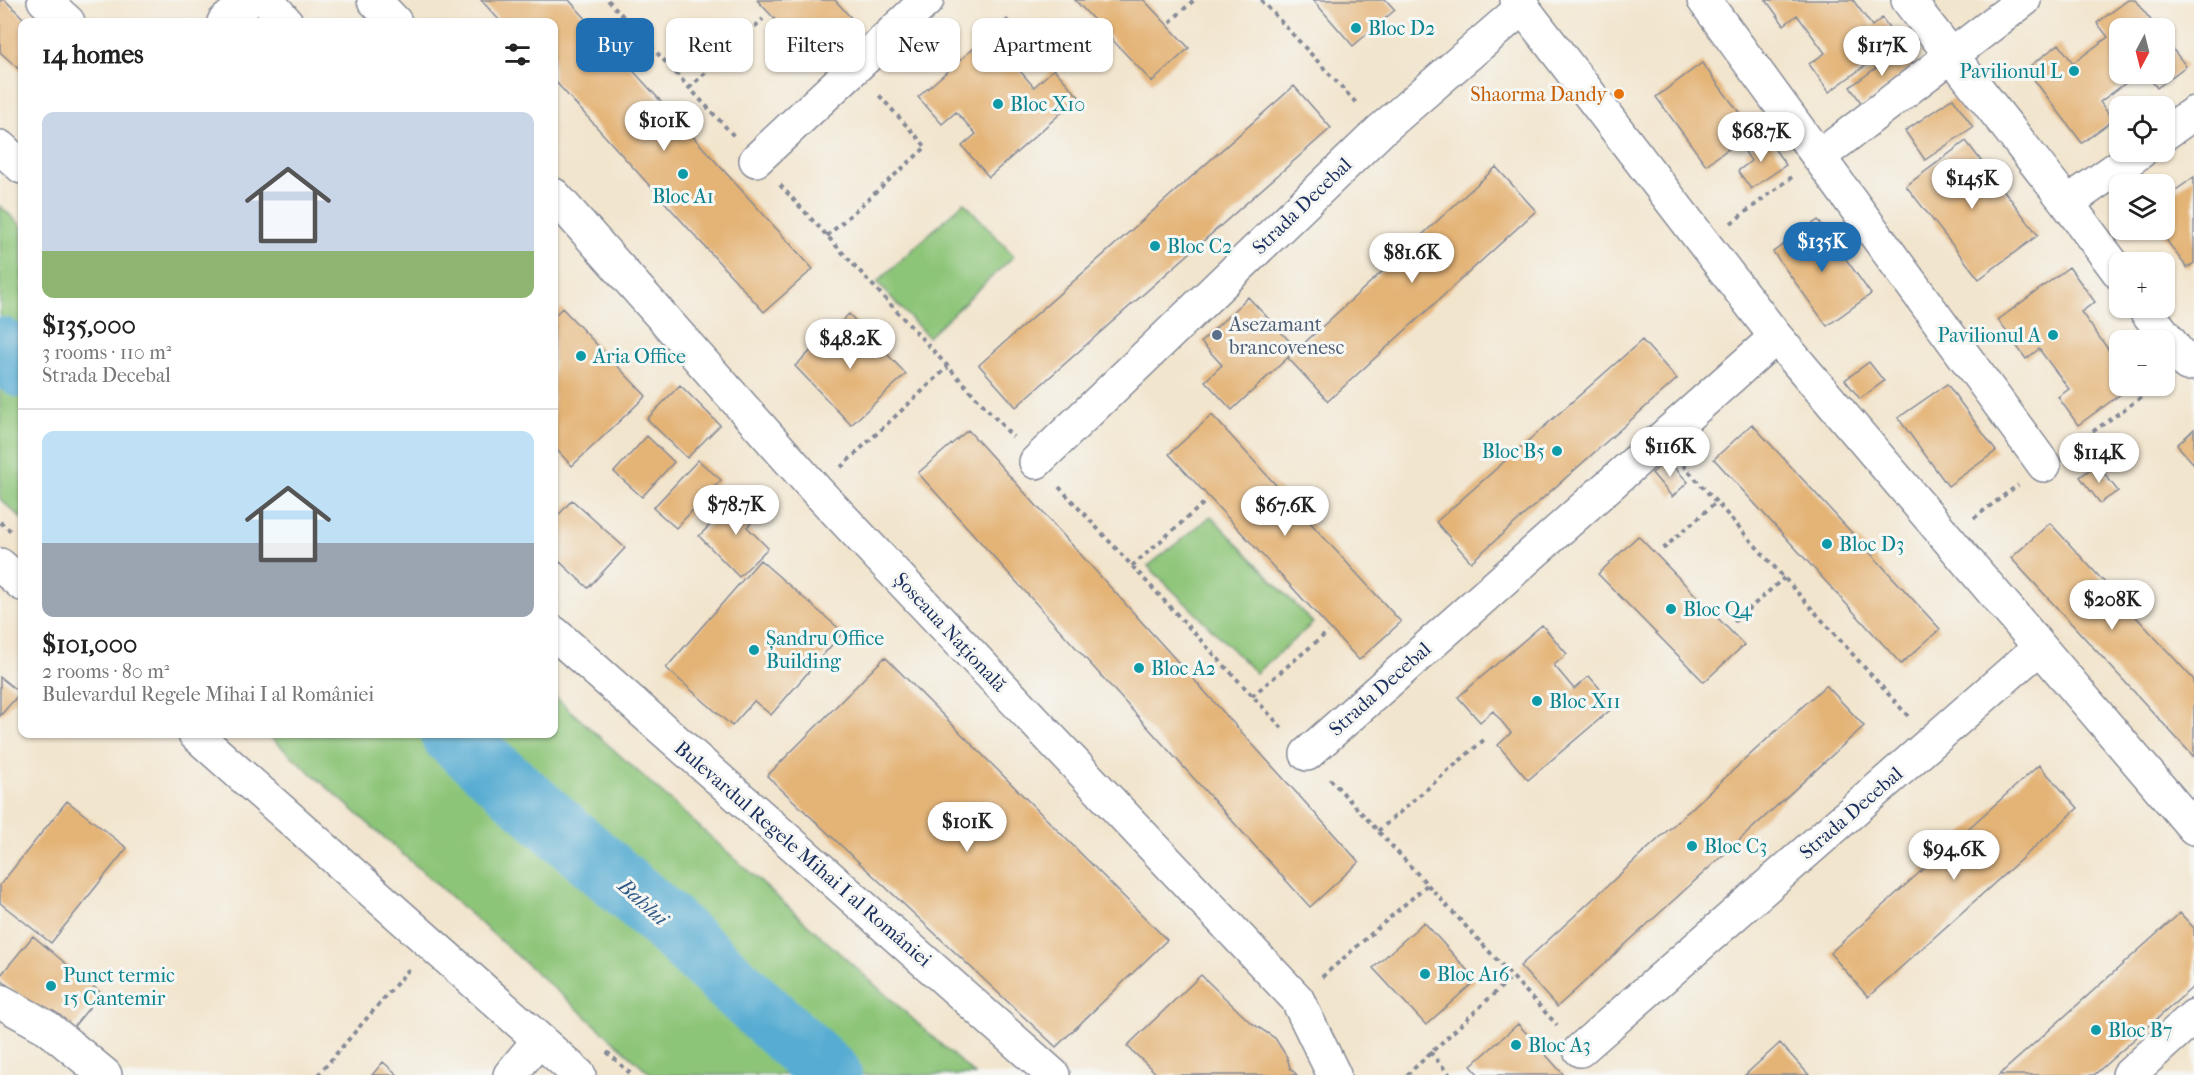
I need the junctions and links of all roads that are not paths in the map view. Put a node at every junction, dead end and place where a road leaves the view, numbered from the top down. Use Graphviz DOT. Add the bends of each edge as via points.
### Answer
graph roads {
  1 [pos="44,0"];
  2 [pos="250,0"];
  3 [pos="267,0"];
  4 [pos="374,0"];
  5 [pos="927,0"];
  6 [pos="1704,0"];
  7 [pos="1908,0"];
  8 [pos="2025,0"];
  9 [pos="1520,4"];
  10 [pos="64,18"];
  11 [pos="229,18"];
  12 [pos="283,18"];
  13 [pos="391,18"];
  14 [pos="1951,56"];
  15 [pos="2194,113"];
  16 [pos="2175,126"];
  17 [pos="0,147"];
  18 [pos="1819,157"];
  19 [pos="756,160"];
  20 [pos="2126,162"];
  21 [pos="18,163"];
  22 [pos="558,200"];
  23 [pos="2067,203"];
  24 [pos="2109,259"];
  25 [pos="2152,318"];
  26 [pos="1776,337"];
  27 [pos="2194,360"];
  28 [pos="1036,462"];
  29 [pos="2044,465"];
  30 [pos="0,565"];
  31 [pos="18,581"];
  32 [pos="558,637"];
  33 [pos="2040,647"];
  34 [pos="200,738"];
  35 [pos="1307,754"];
  36 [pos="2194,828"];
  37 [pos="0,1001"];
  38 [pos="2194,1016"];
  39 [pos="539,1040"];
  40 [pos="1580,1050"];
  41 [pos="105,1075"];
  42 [pos="510,1075"];
  43 [pos="579,1075"];
  44 [pos="1053,1075"];
  45 [pos="1334,1075"];
  46 [pos="2129,1075"];
  1 -- 10 [label="street"];
  2 -- 11 [label="street"];
  3 -- 12 [label="street"];
  4 -- 13 [label="street"];
  5 -- 19 [label="street"];
  6 -- 18 [label="street"];
  7 -- 14 [label="street"];
  8 -- 14 [label="street"];
  9 -- 26 [label="street, Strada Decebal"];
  9 -- 28 [label="street, Strada Decebal" via="1381,130"];
  14 -- 18 [label="street"];
  14 -- 23 [label="street"];
  15 -- 16 [label="street"];
  17 -- 21 [label="street"];
  18 -- 29 [label="street"];
  20 -- 23 [label="street"];
  22 -- 45 [label="street, Șoseaua Națională" via="816,490 1298,999"];
  23 -- 24 [label="street"];
  25 -- 27 [label="street" via="2187,364"];
  26 -- 33 [label="street, Strada Decebal"];
  26 -- 35 [label="street, Strada Decebal"];
  30 -- 31 [label="street"];
  32 -- 44 [label="street, Bulevardul Regele Mihai I al României"];
  33 -- 36 [label="street, Strada Decebal"];
  33 -- 40 [label="street, Strada Decebal"];
  34 -- 39 [label="street"];
  37 -- 41 [label="street" via="48,1028"];
  38 -- 46 [label="street"];
  39 -- 42 [label="street"];
  39 -- 43 [label="street"];
}
